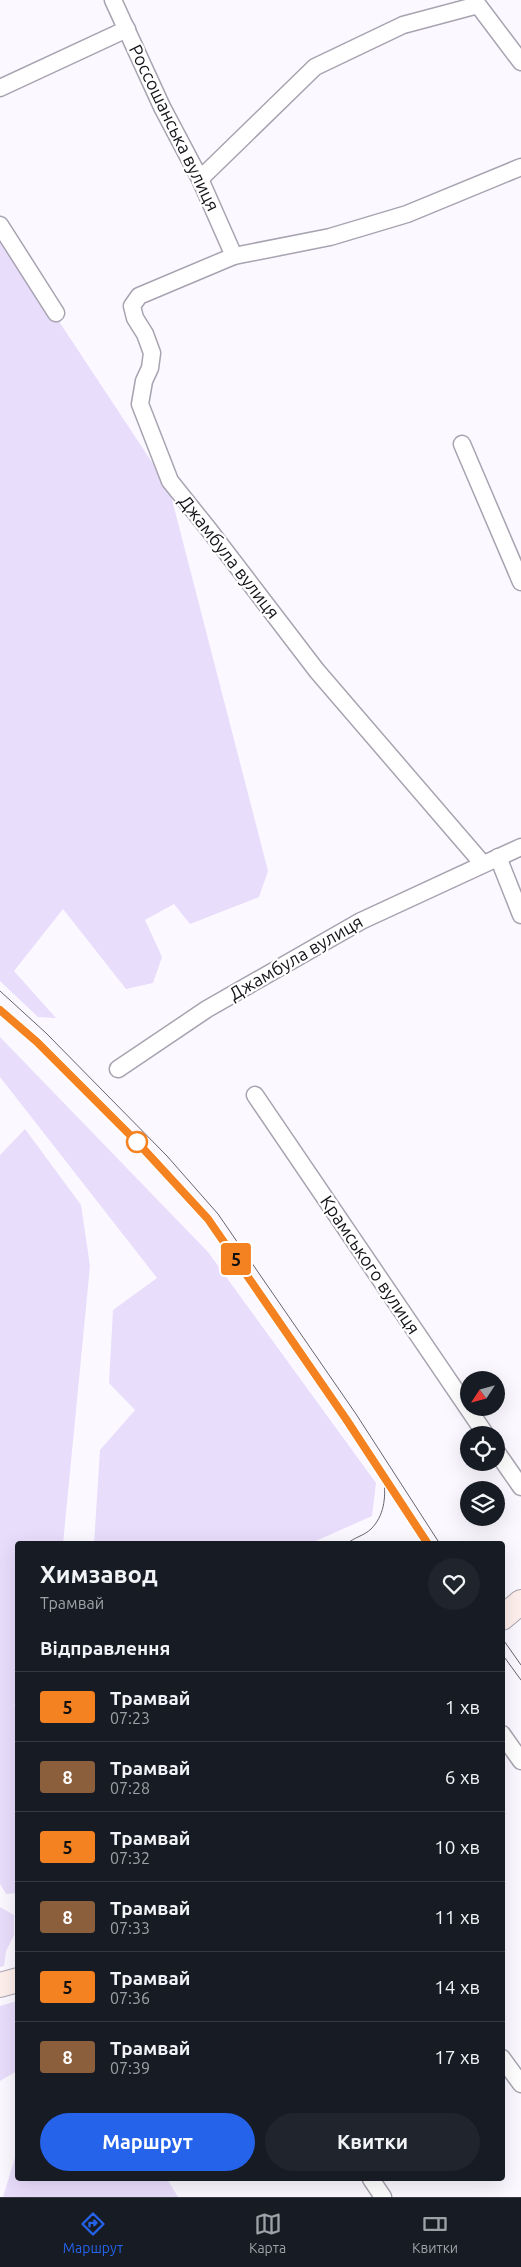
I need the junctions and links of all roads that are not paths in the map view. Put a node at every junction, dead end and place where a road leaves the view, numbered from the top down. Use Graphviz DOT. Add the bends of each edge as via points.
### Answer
graph roads {
  1 [pos="114,0"];
  2 [pos="127,29"];
  3 [pos="521,62"];
  4 [pos="0,88"];
  5 [pos="521,167"];
  6 [pos="200,179"];
  7 [pos="0,225"];
  8 [pos="234,256"];
  9 [pos="56,313"];
  10 [pos="462,444"];
  11 [pos="521,582"];
  12 [pos="521,847"];
  13 [pos="490,860"];
  14 [pos="521,915"];
  15 [pos="118,1069"];
  16 [pos="255,1095"];
  17 [pos="480,1426"];
  18 [pos="505,1464"];
  19 [pos="521,1487"];
  20 [pos="521,1602"];
  21 [pos="505,1615"];
  22 [pos="505,1738"];
  23 [pos="521,1761"];
  24 [pos="15,1981"];
  25 [pos="0,1985"];
  26 [pos="505,2062"];
  27 [pos="521,2084"];
  28 [pos="372,2181"];
  29 [pos="383,2197"];
  1 -- 2 [label="street, Россошанська вулиця"];
  2 -- 4 [label="street"];
  2 -- 6 [label="street, Россошанська вулиця" via="162,107"];
  3 -- 6 [label="street" via="478,5 403,25 315,67"];
  5 -- 8 [label="street" via="407,214 330,237"];
  6 -- 8 [label="street, Россошанська вулиця"];
  7 -- 9 [label="street"];
  8 -- 13 [label="street, Джамбула вулиця" via="140,296 132,306 152,353 140,404 170,481 317,672"];
  10 -- 11 [label="street"];
  12 -- 13 [label="street, Джамбула вулиця"];
  13 -- 14 [label="street"];
  13 -- 15 [label="street, Джамбула вулиця" via="361,921 207,1009"];
  16 -- 17 [label="street, Крамського вулиця"];
  18 -- 19 [label="street"];
  20 -- 21 [label="main road"];
  22 -- 23 [label="street"];
  24 -- 25 [label="main road"];
  26 -- 27 [label="street"];
  28 -- 29 [label="street"];
}
